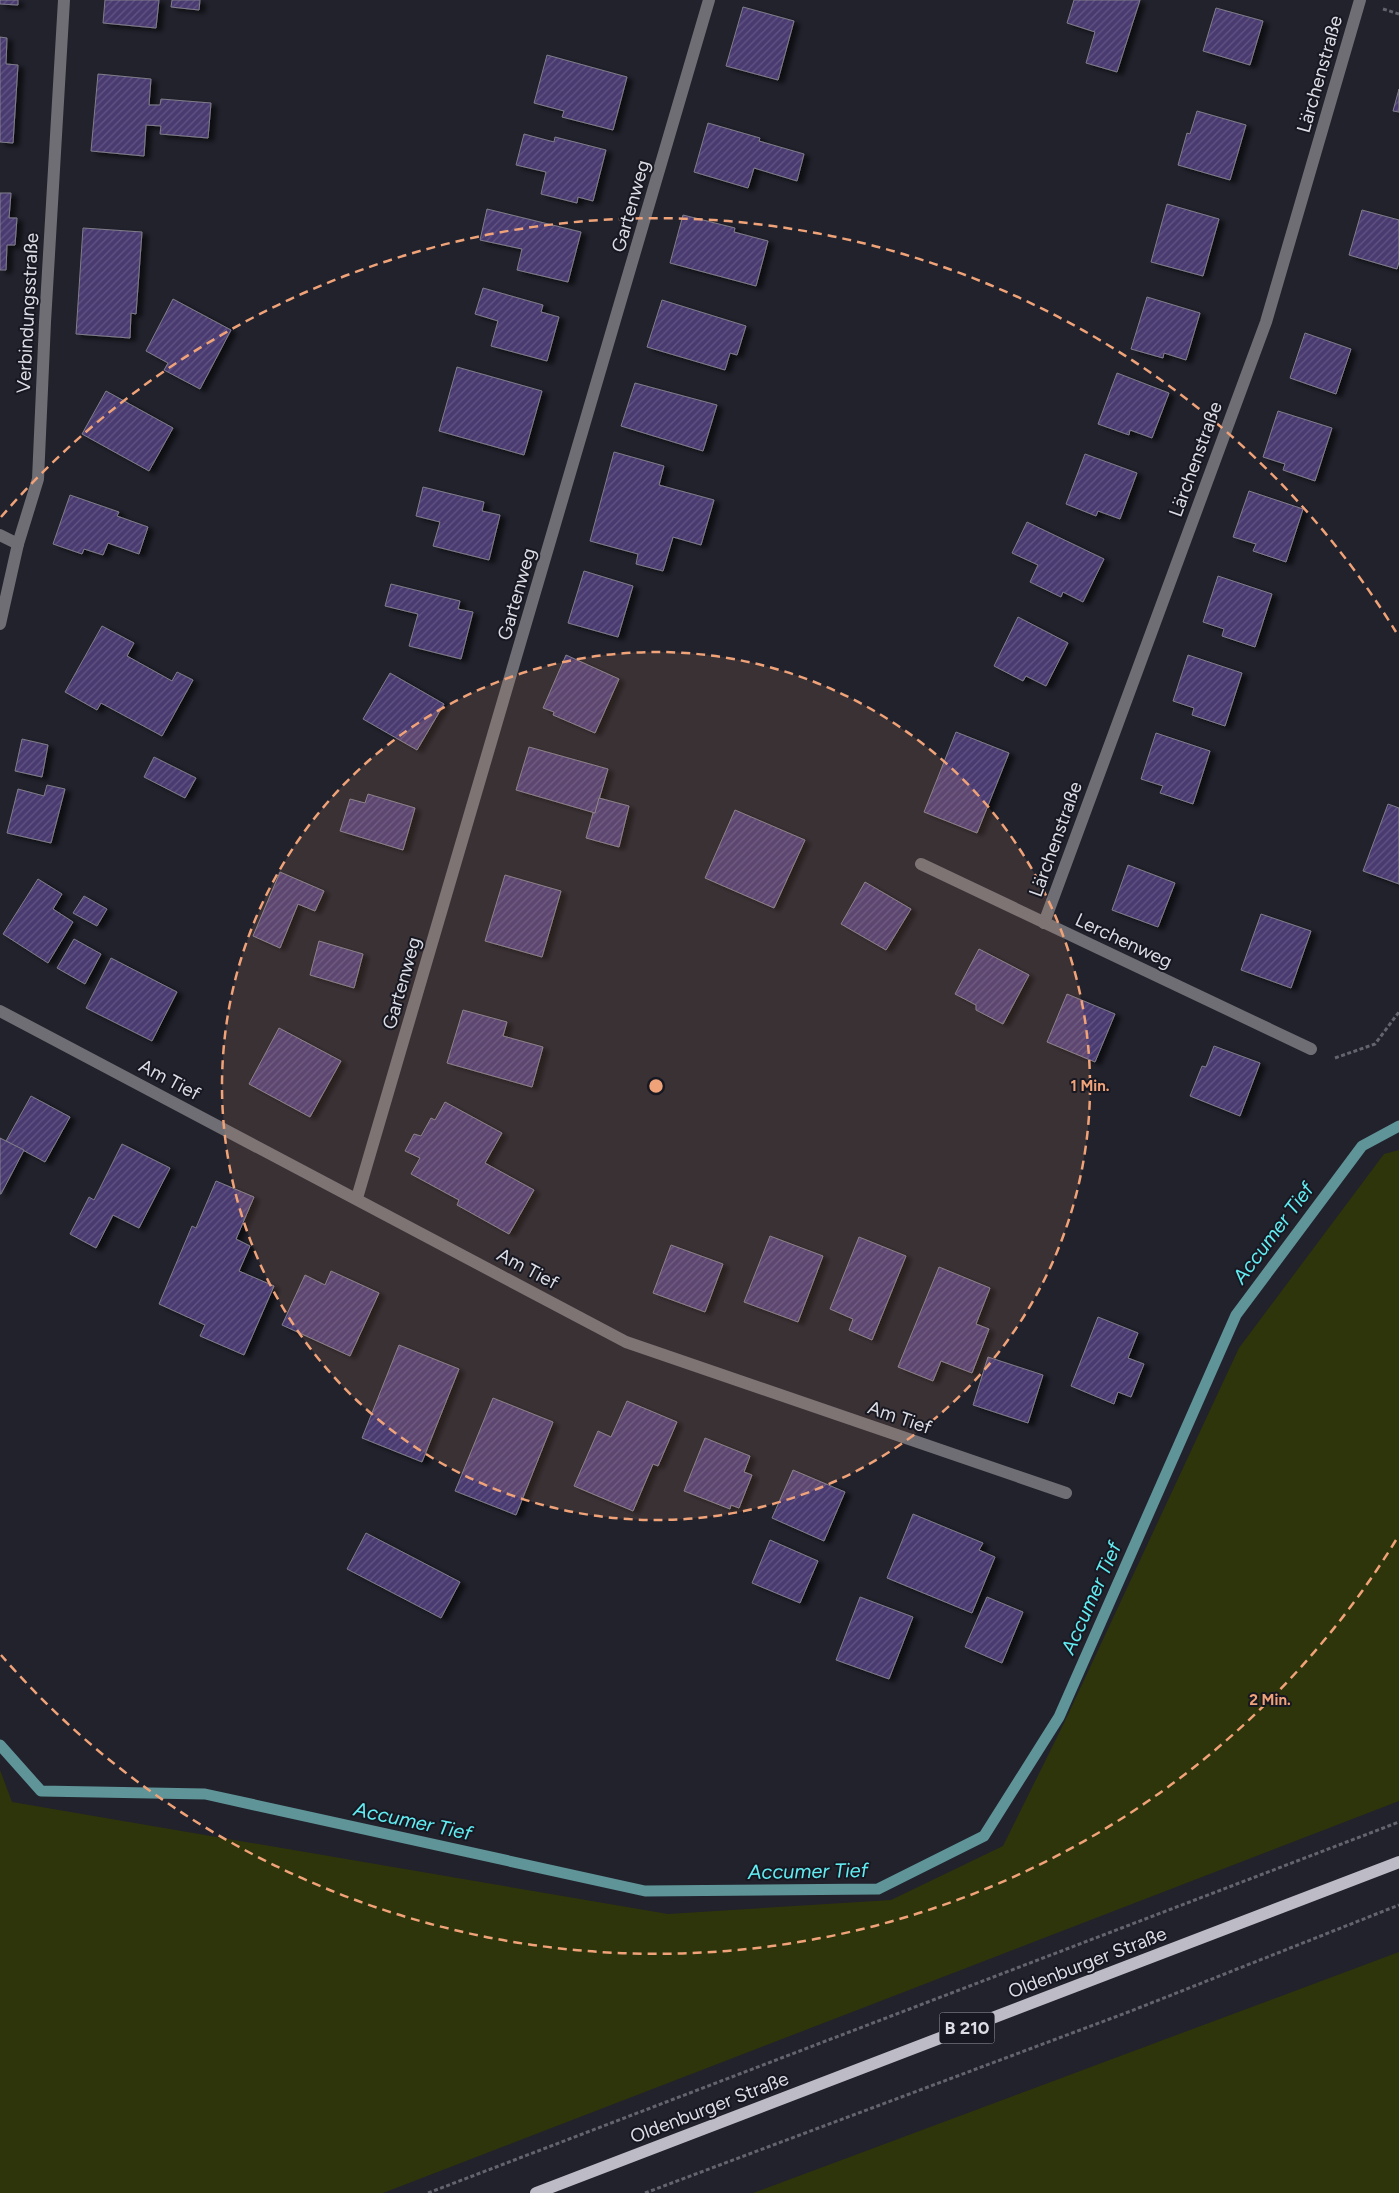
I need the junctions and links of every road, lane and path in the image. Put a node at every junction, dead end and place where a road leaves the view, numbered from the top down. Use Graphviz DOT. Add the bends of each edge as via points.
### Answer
graph roads {
  1 [pos="64,0"];
  2 [pos="709,0"];
  3 [pos="1360,0"];
  4 [pos="0,535"];
  5 [pos="18,544"];
  6 [pos="0,624"];
  7 [pos="921,864"];
  8 [pos="1044,923"];
  9 [pos="0,1011"];
  10 [pos="1399,1012"];
  11 [pos="1311,1049"];
  12 [pos="357,1198"];
  13 [pos="1066,1493"];
  14 [pos="1399,1822"];
  15 [pos="1399,1862"];
  16 [pos="1399,1905"];
  17 [pos="428,2193"];
  18 [pos="536,2193"];
  19 [pos="645,2193"];
  1 -- 5 [label="street, Verbindungsstraße" via="38,479"];
  2 -- 12 [label="street, Gartenweg"];
  3 -- 8 [label="street, Lärchenstraße" via="1266,322"];
  4 -- 5 [label="street"];
  5 -- 6 [label="street, Verbindungsstraße"];
  7 -- 8 [label="street, Lerchenweg"];
  8 -- 11 [label="street, Lerchenweg"];
  9 -- 12 [label="street, Am Tief"];
  10 -- 11 [label="path" via="1374,1044 1333,1058"];
  12 -- 13 [label="street, Am Tief" via="626,1342"];
  14 -- 17 [label="path"];
  15 -- 18 [label="main road, Oldenburger Straße / B 210"];
  16 -- 19 [label="path" via="1130,2011"];
}
